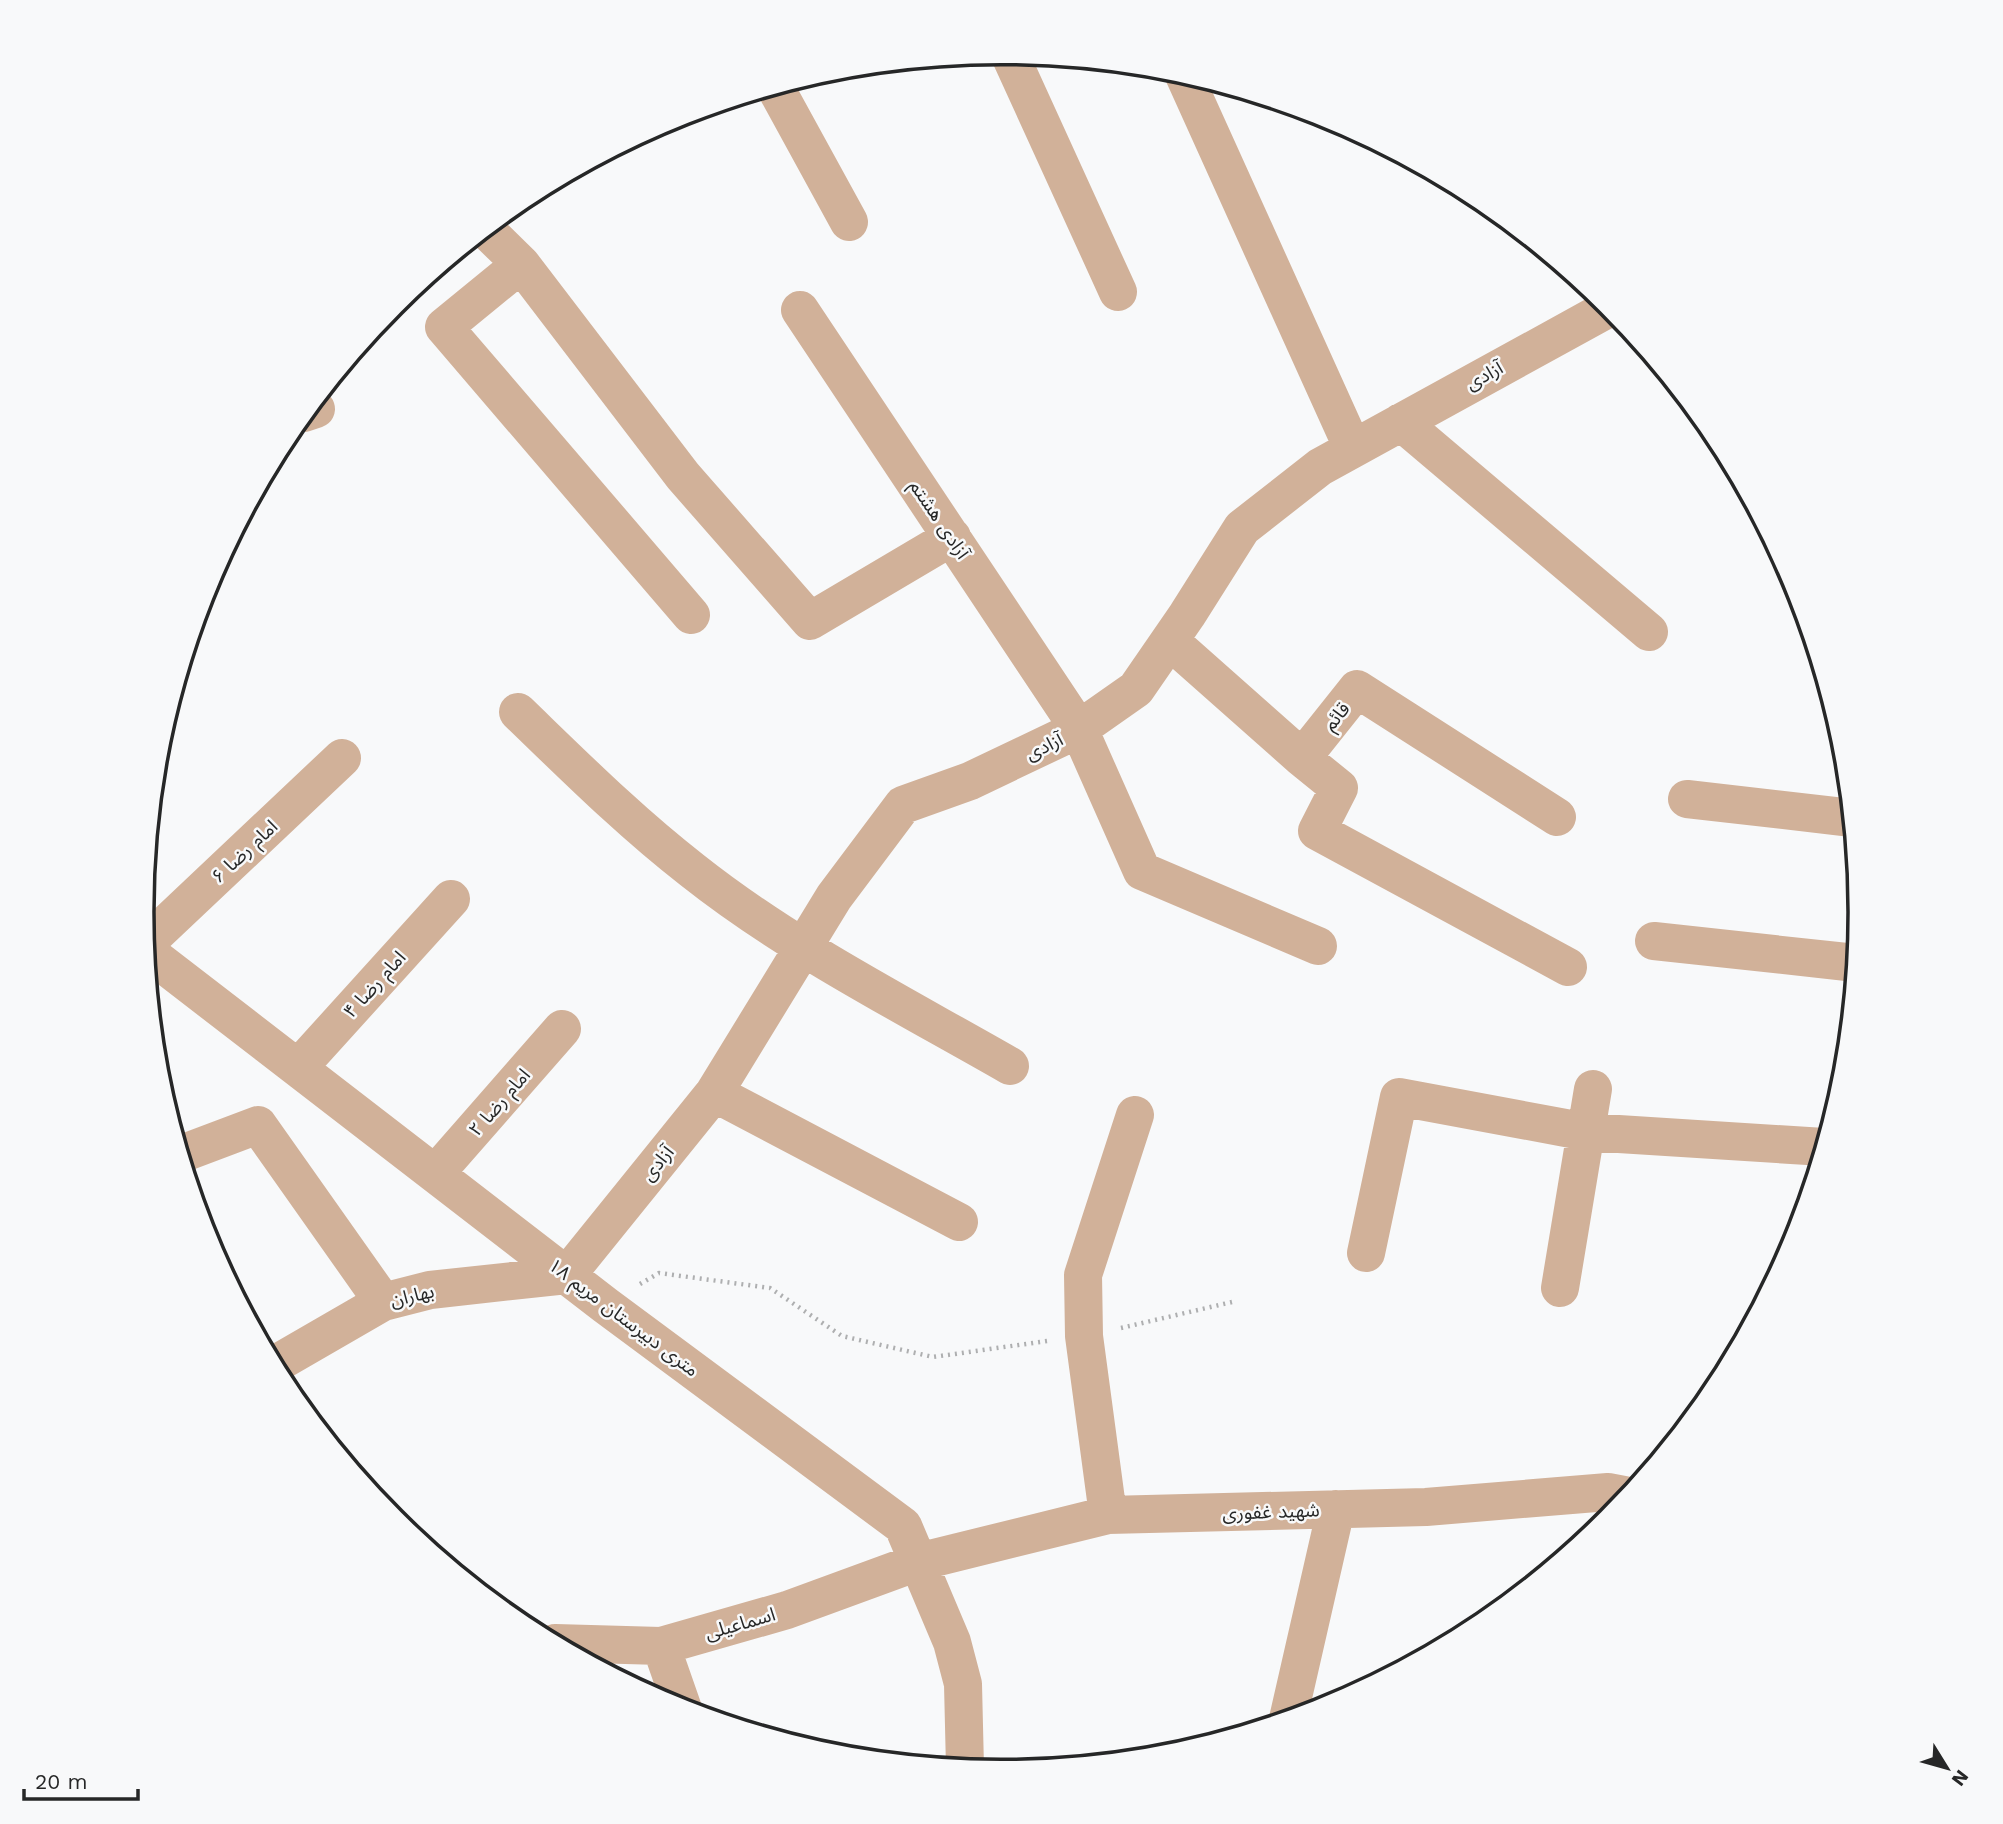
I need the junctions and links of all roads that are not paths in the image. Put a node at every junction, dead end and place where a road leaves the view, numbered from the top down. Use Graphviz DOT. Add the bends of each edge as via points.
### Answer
graph roads {
  1 [pos="1015,65"];
  2 [pos="1189,86"];
  3 [pos="779,95"];
  4 [pos="849,222"];
  5 [pos="492,236"];
  6 [pos="521,264"];
  7 [pos="1118,292"];
  8 [pos="800,310"];
  9 [pos="1601,313"];
  10 [pos="1401,422"];
  11 [pos="1353,449"];
  12 [pos="951,537"];
  13 [pos="691,615"];
  14 [pos="1649,632"];
  15 [pos="1170,641"];
  16 [pos="518,712"];
  17 [pos="1079,729"];
  18 [pos="342,758"];
  19 [pos="1302,758"];
  20 [pos="1687,799"];
  21 [pos="1557,817"];
  22 [pos="1843,817"];
  23 [pos="451,899"];
  24 [pos="155,935"];
  25 [pos="1654,941"];
  26 [pos="1318,946"];
  27 [pos="803,948"];
  28 [pos="156,958"];
  29 [pos="1847,962"];
  30 [pos="1568,967"];
  31 [pos="562,1029"];
  32 [pos="1010,1066"];
  33 [pos="298,1068"];
  34 [pos="1593,1089"];
  35 [pos="714,1093"];
  36 [pos="1135,1115"];
  37 [pos="1587,1132"];
  38 [pos="1815,1146"];
  39 [pos="189,1151"];
  40 [pos="435,1174"];
  41 [pos="959,1222"];
  42 [pos="1366,1253"];
  43 [pos="566,1275"];
  44 [pos="1560,1288"];
  45 [pos="383,1302"];
  46 [pos="283,1360"];
  47 [pos="1617,1494"];
  48 [pos="1336,1509"];
  49 [pos="1108,1515"];
  50 [pos="918,1562"];
  51 [pos="574,1644"];
  52 [pos="661,1646"];
  53 [pos="678,1695"];
  54 [pos="1289,1708"];
  55 [pos="965,1758"];
  1 -- 7 [label="street"];
  2 -- 11 [label="street"];
  3 -- 4 [label="street"];
  5 -- 6 [label="street"];
  6 -- 12 [label="street" via="684,476 810,621"];
  6 -- 13 [label="street" via="444,327"];
  8 -- 12 [label="street, آزادی هشتم"];
  9 -- 10 [label="street, آزادی"];
  10 -- 11 [label="street, آزادی"];
  10 -- 14 [label="street"];
  11 -- 15 [label="street, آزادی" via="1320,467 1242,528"];
  12 -- 17 [label="street, آزادی هشتم"];
  15 -- 17 [label="street, آزادی" via="1136,689"];
  15 -- 19 [label="street"];
  16 -- 27 [label="street" via="692,871"];
  17 -- 26 [label="street, آزادی هشتم" via="1142,871"];
  17 -- 27 [label="street, آزادی" via="970,781 904,805 834,897"];
  18 -- 24 [label="street, امام رضا ۶"];
  19 -- 21 [label="street, قائم" via="1357,689"];
  19 -- 30 [label="street" via="1339,788 1317,831"];
  20 -- 22 [label="street"];
  23 -- 33 [label="street, امام رضا ۴"];
  25 -- 29 [label="street"];
  27 -- 32 [label="street"];
  27 -- 35 [label="street, آزادی"];
  28 -- 33 [label="street, ۱۸ متری دبیرستان مریم"];
  31 -- 40 [label="street, امام رضا ۲"];
  33 -- 40 [label="street, ۱۸ متری دبیرستان مریم"];
  34 -- 37 [label="street"];
  35 -- 41 [label="street"];
  35 -- 43 [label="street, آزادی"];
  36 -- 49 [label="street" via="1083,1275 1084,1336"];
  37 -- 38 [label="street"];
  37 -- 42 [label="street" via="1399,1097"];
  37 -- 44 [label="street"];
  39 -- 45 [label="street" via="258,1125"];
  40 -- 43 [label="street, ۱۸ متری دبیرستان مریم"];
  43 -- 45 [label="street, بهاران" via="430,1290"];
  43 -- 50 [label="street, ۱۸ متری دبیرستان مریم" via="903,1526"];
  45 -- 46 [label="street, بهاران"];
  47 -- 48 [label="street, شهید غفوری"];
  48 -- 49 [label="street, شهید غفوری"];
  48 -- 54 [label="street"];
  49 -- 50 [label="street, شهید غفوری"];
  50 -- 52 [label="street, اسماعیلی" via="787,1610"];
  50 -- 55 [label="street, ۱۸ متری دبیرستان مریم" via="952,1642 963,1684"];
  51 -- 52 [label="street, اسماعیلی"];
  52 -- 53 [label="street"];
}
